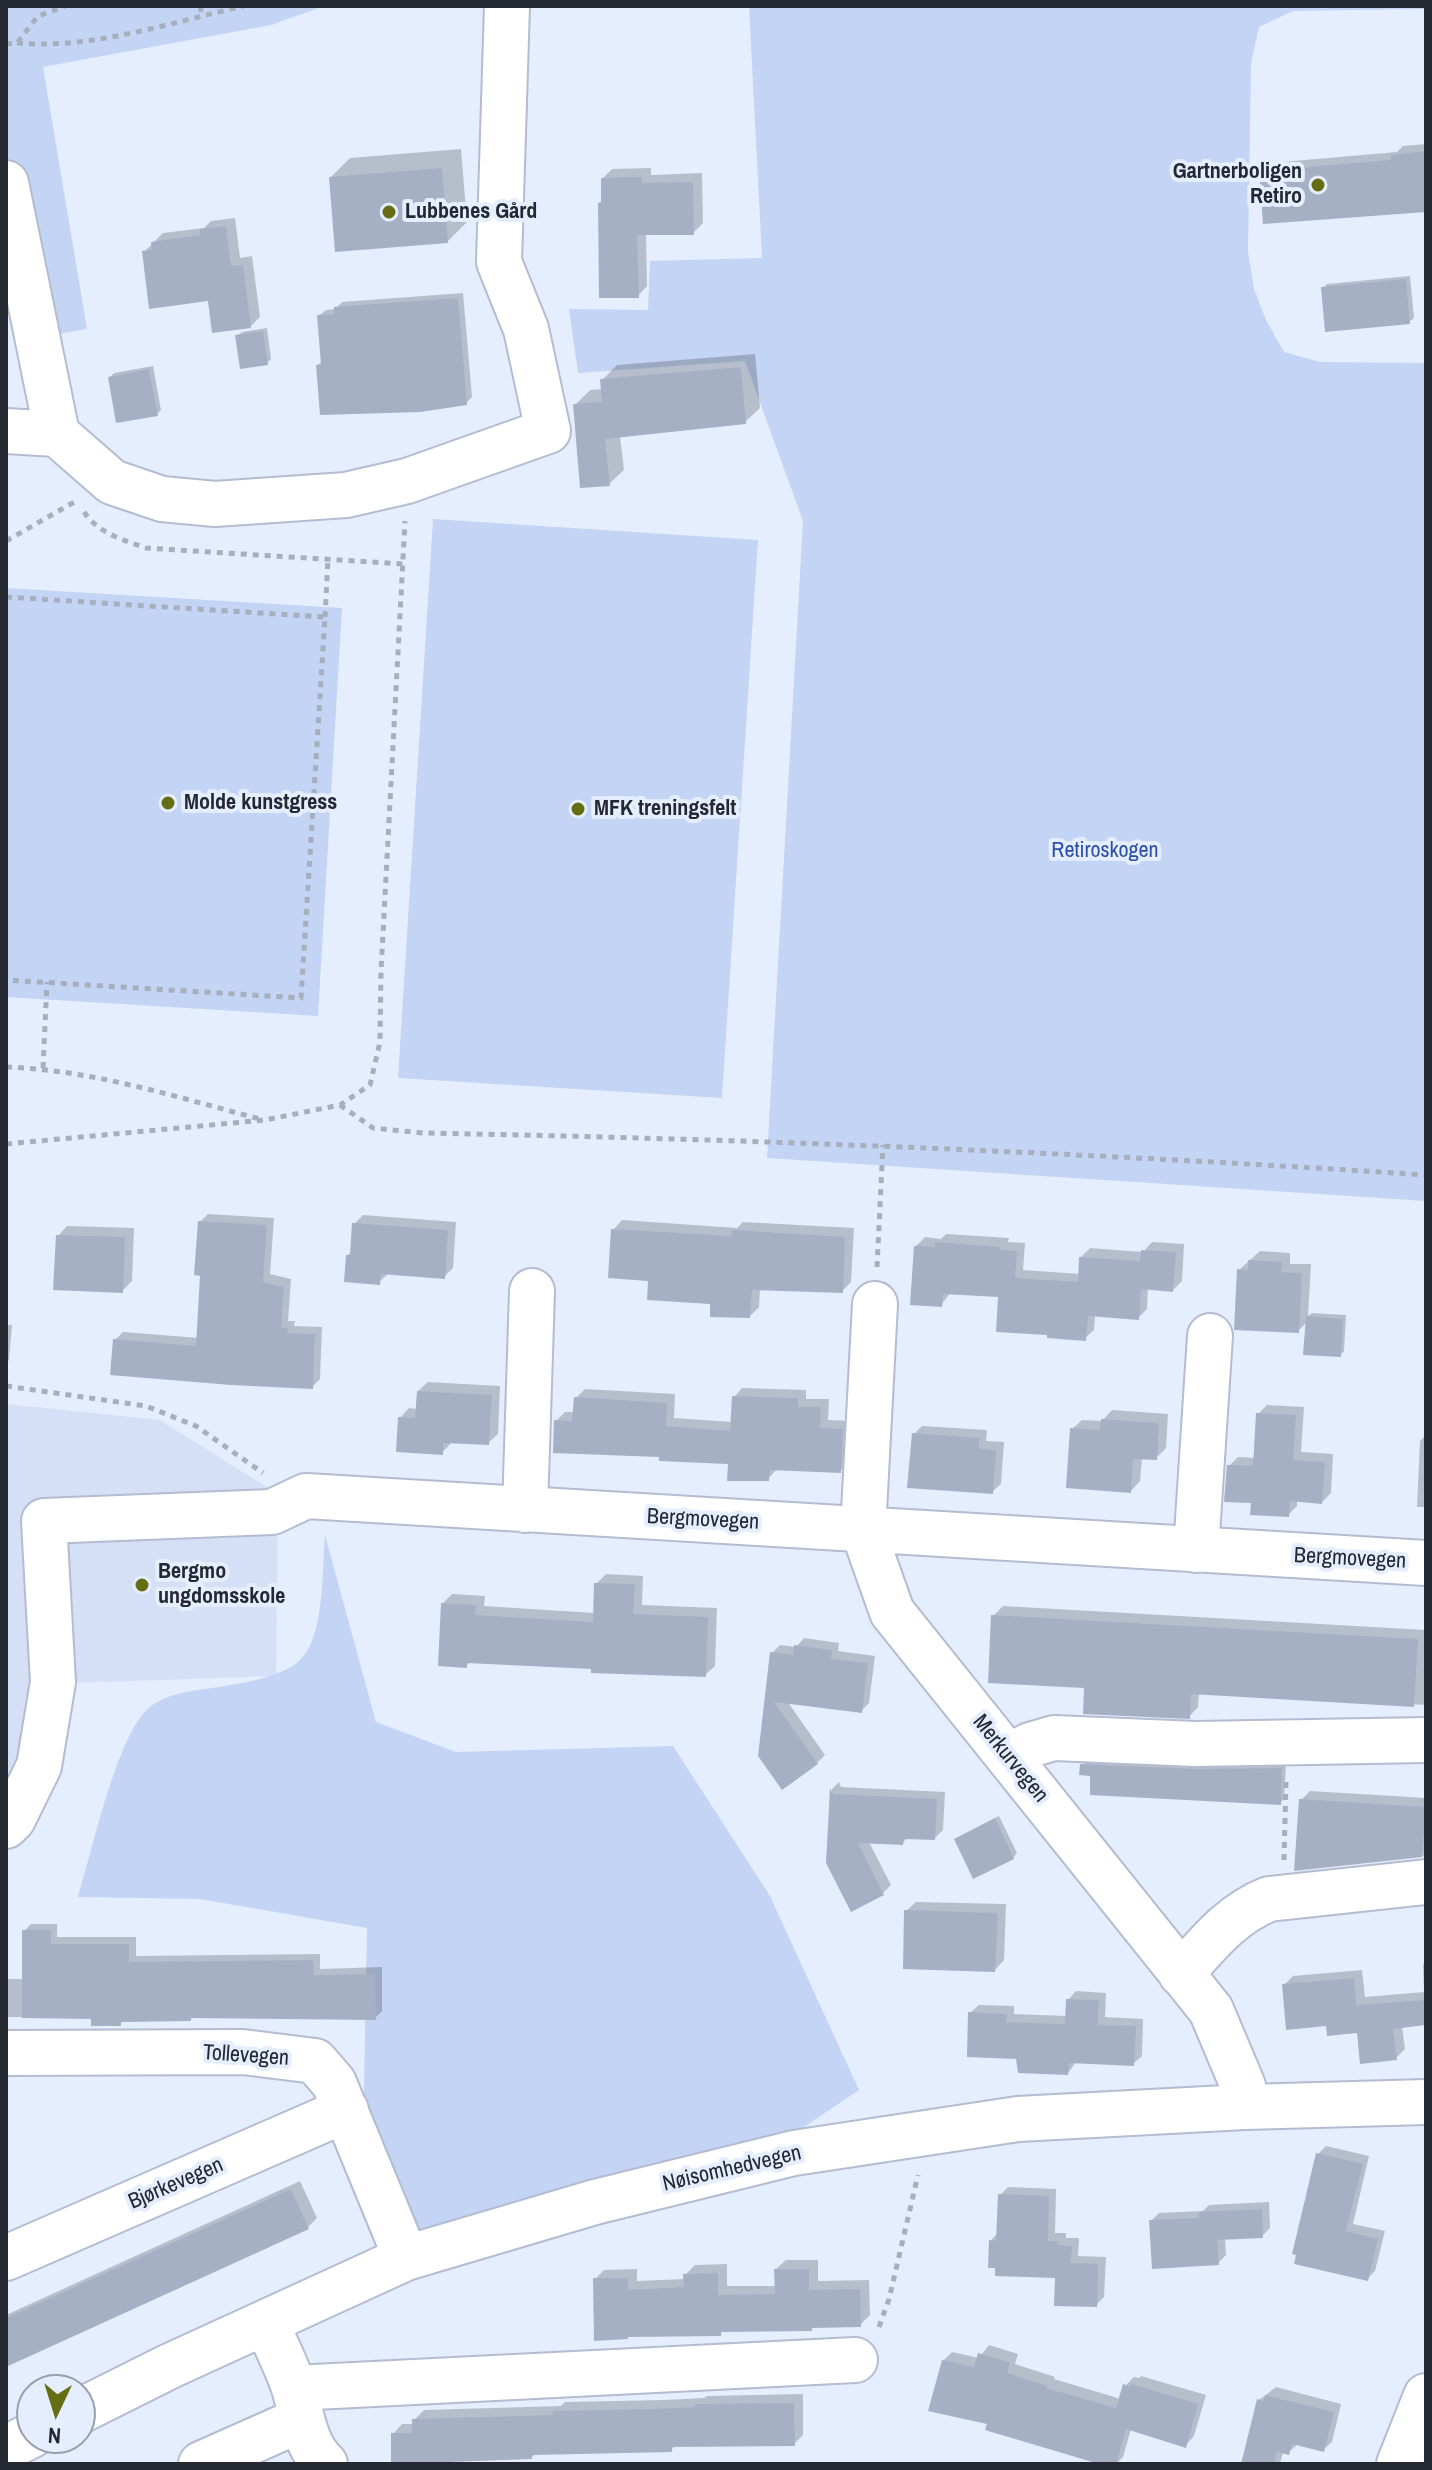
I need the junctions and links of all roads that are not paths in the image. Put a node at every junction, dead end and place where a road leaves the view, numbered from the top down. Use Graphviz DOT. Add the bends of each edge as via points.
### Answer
graph roads {
  1 [pos="507,6"];
  2 [pos="6,183"];
  3 [pos="6,431"];
  4 [pos="57,434"];
  5 [pos="532,1291"];
  6 [pos="875,1304"];
  7 [pos="1210,1336"];
  8 [pos="525,1510"];
  9 [pos="863,1530"];
  10 [pos="1196,1550"];
  11 [pos="1426,1563"];
  12 [pos="1426,1740"];
  13 [pos="1008,1757"];
  14 [pos="6,1826"];
  15 [pos="1426,1882"];
  16 [pos="1181,1974"];
  17 [pos="6,2053"];
  18 [pos="1426,2102"];
  19 [pos="1245,2107"];
  20 [pos="346,2110"];
  21 [pos="6,2258"];
  22 [pos="406,2258"];
  23 [pos="266,2322"];
  24 [pos="855,2360"];
  25 [pos="1426,2396"];
  26 [pos="96,2403"];
  27 [pos="297,2404"];
  28 [pos="201,2464"];
  29 [pos="325,2464"];
  30 [pos="1399,2464"];
  1 -- 4 [label="street" via="499,262 526,329 548,431 407,481 346,495 215,504 94,491"];
  2 -- 4 [label="street"];
  3 -- 4 [label="street"];
  5 -- 8 [label="street"];
  6 -- 9 [label="street"];
  7 -- 10 [label="street"];
  8 -- 9 [label="street, Bergmovegen"];
  8 -- 14 [label="street, Bergmovegen" via="306,1496 272,1512 44,1521 53,1682 39,1766"];
  9 -- 10 [label="street, Bergmovegen"];
  9 -- 13 [label="street, Merkurvegen" via="892,1612"];
  10 -- 11 [label="street, Bergmovegen"];
  12 -- 13 [label="street" via="1196,1744 1054,1738"];
  13 -- 16 [label="street, Merkurvegen"];
  15 -- 16 [label="street" via="1284,1897 1250,1907 1222,1928"];
  16 -- 19 [label="street, Merkurvegen" via="1211,2010 1243,2086"];
  17 -- 20 [label="street, Tollevegen" via="243,2052 315,2061 334,2083"];
  18 -- 19 [label="street, Nøisomhedvegen"];
  19 -- 22 [label="street, Nøisomhedvegen" via="1018,2119 794,2153 595,2202"];
  20 -- 21 [label="street, Bjørkevegen"];
  20 -- 22 [label="street, Tollevegen"];
  22 -- 23 [label="street, Nøisomhedvegen"];
  23 -- 26 [label="street, Nøisomhedvegen"];
  23 -- 27 [label="street"];
  24 -- 27 [label="street"];
  25 -- 30 [label="street"];
  27 -- 28 [label="street"];
  27 -- 29 [label="street"];
}
